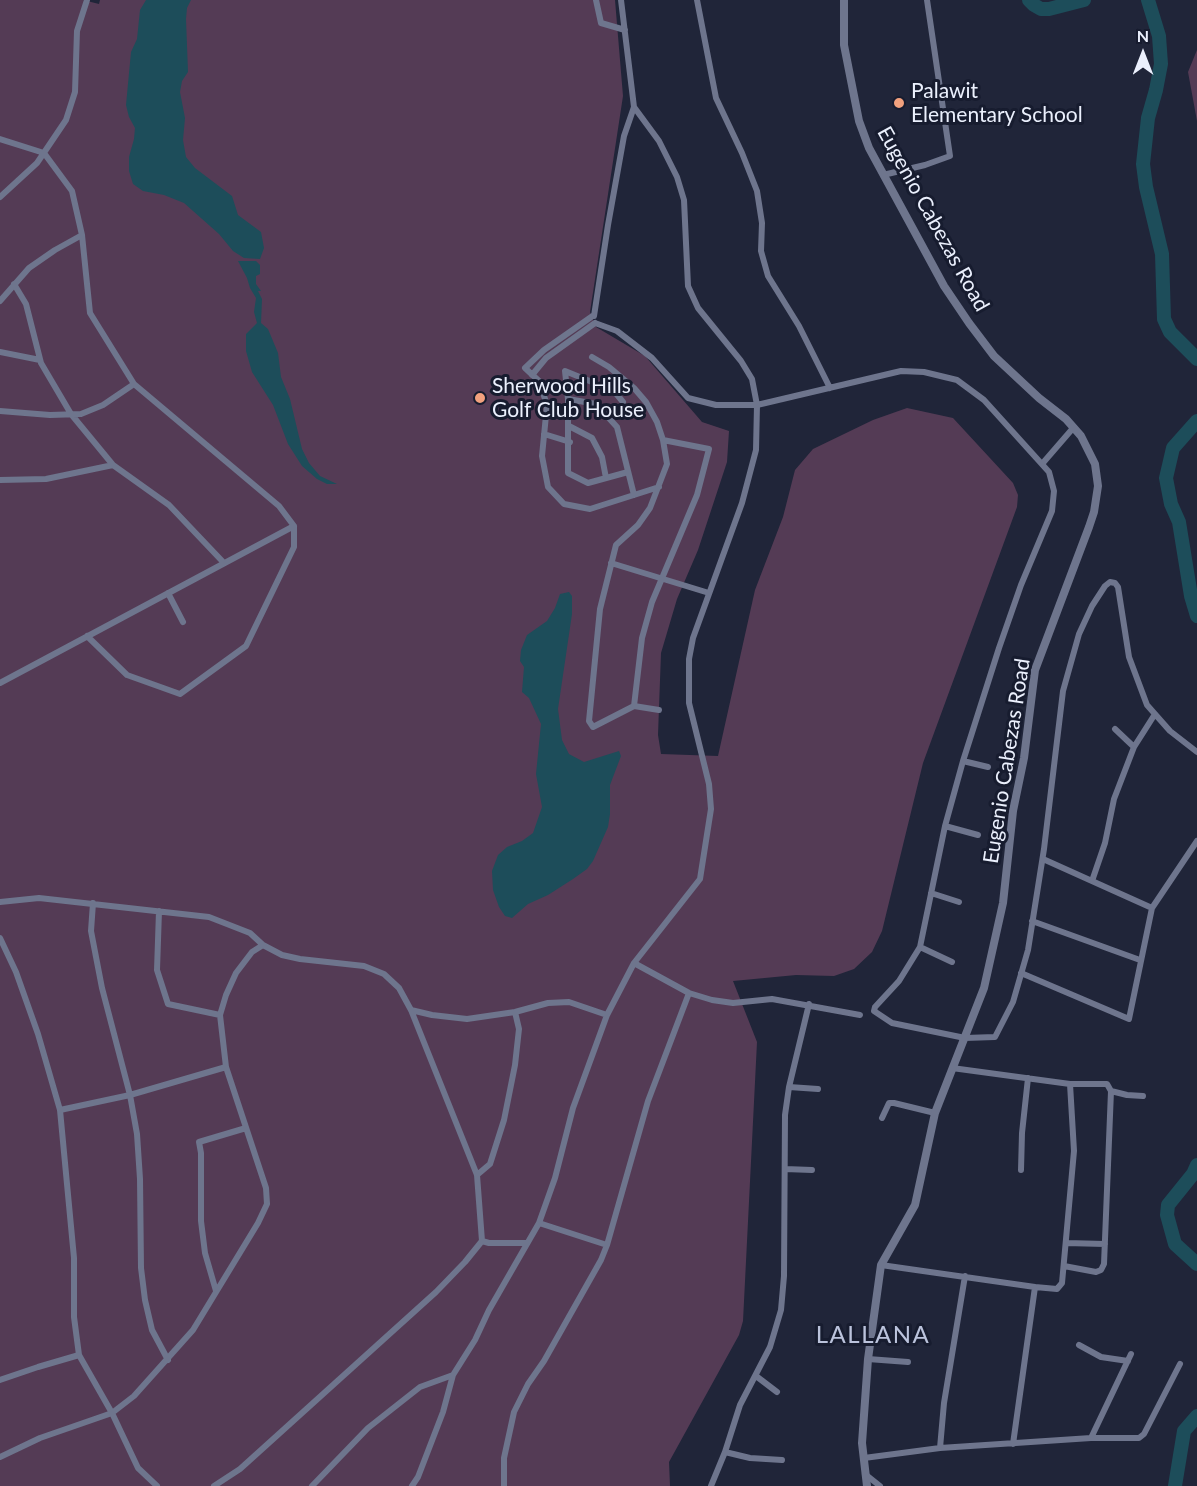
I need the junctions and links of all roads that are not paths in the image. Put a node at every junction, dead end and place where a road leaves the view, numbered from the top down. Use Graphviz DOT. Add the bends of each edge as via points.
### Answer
graph roads {
  1 [pos="87,0"];
  2 [pos="596,0"];
  3 [pos="621,0"];
  4 [pos="697,0"];
  5 [pos="844,0"];
  6 [pos="927,0"];
  7 [pos="625,30"];
  8 [pos="634,107"];
  9 [pos="0,139"];
  10 [pos="45,153"];
  11 [pos="883,175"];
  12 [pos="0,196"];
  13 [pos="82,235"];
  14 [pos="14,284"];
  15 [pos="0,301"];
  16 [pos="594,315"];
  17 [pos="595,323"];
  18 [pos="0,352"];
  19 [pos="592,357"];
  20 [pos="40,360"];
  21 [pos="532,375"];
  22 [pos="134,384"];
  23 [pos="830,388"];
  24 [pos="568,399"];
  25 [pos="623,402"];
  26 [pos="758,405"];
  27 [pos="0,411"];
  28 [pos="71,414"];
  29 [pos="569,426"];
  30 [pos="1074,427"];
  31 [pos="544,434"];
  32 [pos="663,440"];
  33 [pos="570,442"];
  34 [pos="1042,464"];
  35 [pos="113,465"];
  36 [pos="628,472"];
  37 [pos="606,478"];
  38 [pos="0,480"];
  39 [pos="659,487"];
  40 [pos="634,495"];
  41 [pos="294,526"];
  42 [pos="224,563"];
  43 [pos="611,563"];
  44 [pos="661,578"];
  45 [pos="168,593"];
  46 [pos="709,593"];
  47 [pos="183,622"];
  48 [pos="87,636"];
  49 [pos="0,683"];
  50 [pos="633,706"];
  51 [pos="659,710"];
  52 [pos="1155,714"];
  53 [pos="1115,729"];
  54 [pos="1134,747"];
  55 [pos="1197,752"];
  56 [pos="963,761"];
  57 [pos="988,767"];
  58 [pos="945,826"];
  59 [pos="978,835"];
  60 [pos="1197,841"];
  61 [pos="1043,859"];
  62 [pos="1092,881"];
  63 [pos="931,892"];
  64 [pos="0,902"];
  65 [pos="959,902"];
  66 [pos="93,903"];
  67 [pos="1152,908"];
  68 [pos="159,911"];
  69 [pos="1032,921"];
  70 [pos="0,938"];
  71 [pos="263,945"];
  72 [pos="920,947"];
  73 [pos="1140,960"];
  74 [pos="952,962"];
  75 [pos="634,963"];
  76 [pos="1021,973"];
  77 [pos="689,993"];
  78 [pos="809,1004"];
  79 [pos="411,1010"];
  80 [pos="515,1012"];
  81 [pos="220,1015"];
  82 [pos="608,1015"];
  83 [pos="861,1015"];
  84 [pos="965,1038"];
  85 [pos="226,1067"];
  86 [pos="952,1068"];
  87 [pos="1028,1078"];
  88 [pos="1070,1084"];
  89 [pos="789,1087"];
  90 [pos="818,1089"];
  91 [pos="1111,1091"];
  92 [pos="130,1095"];
  93 [pos="1143,1096"];
  94 [pos="60,1110"];
  95 [pos="935,1113"];
  96 [pos="882,1118"];
  97 [pos="246,1128"];
  98 [pos="785,1169"];
  99 [pos="812,1170"];
  100 [pos="1021,1170"];
  101 [pos="477,1175"];
  102 [pos="539,1223"];
  103 [pos="482,1241"];
  104 [pos="1066,1243"];
  105 [pos="527,1244"];
  106 [pos="1105,1244"];
  107 [pos="608,1245"];
  108 [pos="881,1266"];
  109 [pos="1064,1266"];
  110 [pos="965,1276"];
  111 [pos="1035,1287"];
  112 [pos="216,1291"];
  113 [pos="1079,1345"];
  114 [pos="1131,1354"];
  115 [pos="79,1355"];
  116 [pos="868,1359"];
  117 [pos="168,1360"];
  118 [pos="1128,1361"];
  119 [pos="908,1362"];
  120 [pos="1180,1364"];
  121 [pos="453,1375"];
  122 [pos="756,1376"];
  123 [pos="0,1380"];
  124 [pos="777,1392"];
  125 [pos="112,1413"];
  126 [pos="1091,1438"];
  127 [pos="1013,1444"];
  128 [pos="940,1449"];
  129 [pos="724,1452"];
  130 [pos="0,1457"];
  131 [pos="864,1458"];
  132 [pos="782,1460"];
  133 [pos="865,1474"];
  134 [pos="157,1486"];
  135 [pos="214,1486"];
  136 [pos="312,1486"];
  137 [pos="412,1486"];
  138 [pos="504,1486"];
  139 [pos="711,1486"];
  140 [pos="867,1486"];
  141 [pos="880,1486"];
  1 -- 10 [label="street" via="77,31 75,92 66,120"];
  2 -- 7 [label="street" via="601,23"];
  3 -- 7 [label="street"];
  4 -- 23 [label="street" via="716,98 757,191 761,251 768,276"];
  5 -- 11 [label="street, Eugenio Cabezas Road" via="844,45 859,121"];
  6 -- 11 [label="street" via="950,156"];
  7 -- 8 [label="street"];
  8 -- 16 [label="street" via="624,136"];
  8 -- 26 [label="street" via="659,141 684,200 688,286 698,308 752,379"];
  9 -- 10 [label="street"];
  10 -- 12 [label="street"];
  10 -- 13 [label="street" via="72,191"];
  11 -- 30 [label="street, Eugenio Cabezas Road" via="944,286 994,356"];
  13 -- 14 [label="street" via="29,268"];
  13 -- 22 [label="street" via="90,313"];
  14 -- 15 [label="street"];
  14 -- 20 [label="street" via="26,304"];
  16 -- 17 [label="street"];
  16 -- 21 [label="street" via="525,368"];
  17 -- 21 [label="street" via="546,358"];
  17 -- 26 [label="street" via="617,331 652,358 688,398 716,405"];
  18 -- 20 [label="street"];
  19 -- 32 [label="street" via="609,367 646,402"];
  20 -- 28 [label="street"];
  21 -- 31 [label="street" via="539,381 547,405"];
  22 -- 28 [label="street" via="103,405"];
  22 -- 41 [label="street" via="279,506"];
  23 -- 26 [label="street"];
  23 -- 34 [label="street" via="901,371 957,380 984,400"];
  24 -- 25 [label="street" via="565,371 614,391"];
  24 -- 29 [label="street"];
  24 -- 36 [label="street" via="596,404 617,427"];
  26 -- 46 [label="street" via="756,450 742,503"];
  27 -- 28 [label="street"];
  28 -- 35 [label="street"];
  29 -- 33 [label="street"];
  29 -- 37 [label="street" via="592,438 602,457"];
  30 -- 34 [label="street"];
  30 -- 84 [label="street, Eugenio Cabezas Road" via="1095,464 1098,486 1094,512 1035,670 1003,903 984,987"];
  31 -- 33 [label="street"];
  31 -- 40 [label="street" via="542,456 548,488 564,504 590,509"];
  32 -- 39 [label="street" via="667,464"];
  32 -- 44 [label="street" via="709,449 697,495"];
  33 -- 37 [label="street" via="568,473 588,483"];
  34 -- 56 [label="street" via="1054,490 1052,511 1021,585"];
  35 -- 38 [label="street" via="46,479"];
  35 -- 42 [label="street" via="169,505"];
  36 -- 37 [label="street"];
  36 -- 40 [label="street"];
  39 -- 40 [label="street"];
  39 -- 43 [label="street" via="638,525 616,545"];
  41 -- 42 [label="street"];
  41 -- 48 [label="street" via="294,547 246,646 180,694 127,675"];
  42 -- 45 [label="street"];
  43 -- 44 [label="street"];
  43 -- 50 [label="street" via="600,609 589,721 593,727"];
  44 -- 46 [label="street"];
  44 -- 50 [label="street" via="642,638"];
  45 -- 47 [label="street"];
  45 -- 48 [label="street"];
  46 -- 75 [label="street" via="689,659 689,703 709,784 711,809 700,879"];
  48 -- 49 [label="street"];
  50 -- 51 [label="street"];
  52 -- 54 [label="street"];
  52 -- 55 [label="street"];
  52 -- 61 [label="street" via="1147,705 1129,657 1118,587 1110,582 1092,606 1079,634 1063,690"];
  53 -- 54 [label="street"];
  54 -- 62 [label="street" via="1114,799"];
  56 -- 57 [label="street"];
  56 -- 58 [label="street"];
  58 -- 59 [label="street"];
  58 -- 63 [label="street"];
  60 -- 67 [label="street"];
  61 -- 62 [label="street"];
  61 -- 69 [label="street"];
  62 -- 67 [label="street"];
  63 -- 65 [label="street"];
  63 -- 72 [label="street"];
  64 -- 66 [label="street" via="39,898"];
  66 -- 68 [label="street"];
  66 -- 92 [label="street" via="91,931"];
  67 -- 73 [label="street"];
  68 -- 71 [label="street" via="208,917 250,933"];
  68 -- 81 [label="street" via="157,970 168,1004"];
  69 -- 73 [label="street"];
  69 -- 76 [label="street"];
  70 -- 94 [label="street" via="38,1034"];
  71 -- 79 [label="street" via="282,955 364,966 384,974 399,988"];
  71 -- 81 [label="street" via="252,952 236,973"];
  72 -- 74 [label="street"];
  72 -- 84 [label="street" via="874,1011 892,1023"];
  73 -- 76 [label="street" via="1129,1019"];
  75 -- 77 [label="street"];
  75 -- 82 [label="street"];
  76 -- 84 [label="street" via="1013,1002 995,1037"];
  77 -- 78 [label="street" via="733,1003 772,999"];
  77 -- 107 [label="street" via="648,1101"];
  78 -- 83 [label="street"];
  78 -- 89 [label="street"];
  79 -- 80 [label="street" via="467,1018"];
  79 -- 101 [label="street"];
  80 -- 82 [label="street" via="569,1002"];
  80 -- 101 [label="street" via="519,1029 504,1120 490,1164"];
  81 -- 85 [label="street"];
  82 -- 102 [label="street" via="573,1108"];
  84 -- 86 [label="street, Eugenio Cabezas Road"];
  85 -- 92 [label="street"];
  85 -- 97 [label="street"];
  86 -- 87 [label="street"];
  86 -- 95 [label="street, Eugenio Cabezas Road"];
  87 -- 88 [label="street"];
  87 -- 100 [label="street"];
  88 -- 91 [label="street" via="1107,1084"];
  88 -- 104 [label="street" via="1074,1151"];
  89 -- 90 [label="street"];
  89 -- 98 [label="street"];
  91 -- 93 [label="street"];
  91 -- 106 [label="street"];
  92 -- 94 [label="street"];
  92 -- 117 [label="street" via="137,1134 145,1300 152,1330"];
  94 -- 115 [label="street"];
  95 -- 96 [label="street" via="889,1103"];
  95 -- 108 [label="street, Eugenio Cabezas Road" via="915,1205"];
  97 -- 112 [label="street" via="266,1188 267,1204"];
  97 -- 112 [label="street" via="199,1142 201,1221"];
  98 -- 99 [label="street"];
  98 -- 122 [label="street" via="781,1311"];
  101 -- 103 [label="street"];
  102 -- 105 [label="street"];
  102 -- 107 [label="street"];
  103 -- 105 [label="street"];
  103 -- 135 [label="street" via="427,1300 240,1469"];
  104 -- 106 [label="street"];
  104 -- 109 [label="street"];
  105 -- 121 [label="street"];
  106 -- 109 [label="street" via="1104,1264 1098,1272"];
  107 -- 138 [label="street" via="514,1412 504,1458"];
  108 -- 110 [label="street"];
  108 -- 116 [label="street, Eugenio Cabezas Road"];
  109 -- 111 [label="street" via="1059,1288"];
  110 -- 111 [label="street"];
  110 -- 128 [label="street"];
  111 -- 127 [label="street"];
  112 -- 117 [label="street" via="193,1330"];
  113 -- 118 [label="street" via="1101,1358"];
  114 -- 118 [label="street"];
  115 -- 123 [label="street"];
  115 -- 125 [label="street"];
  116 -- 119 [label="street"];
  116 -- 131 [label="street, Eugenio Cabezas Road"];
  117 -- 125 [label="street"];
  118 -- 126 [label="street"];
  120 -- 126 [label="street" via="1144,1434 1139,1438"];
  121 -- 136 [label="street" via="411,1394 368,1428"];
  121 -- 137 [label="street" via="443,1412"];
  122 -- 124 [label="street"];
  122 -- 129 [label="street" via="740,1405"];
  125 -- 130 [label="street" via="40,1438"];
  125 -- 134 [label="street" via="138,1468"];
  126 -- 127 [label="street"];
  127 -- 128 [label="street"];
  128 -- 131 [label="street"];
  129 -- 132 [label="street"];
  129 -- 139 [label="street"];
  131 -- 133 [label="street, Eugenio Cabezas Road"];
  133 -- 140 [label="street, Eugenio Cabezas Road"];
  133 -- 141 [label="street"];
}
